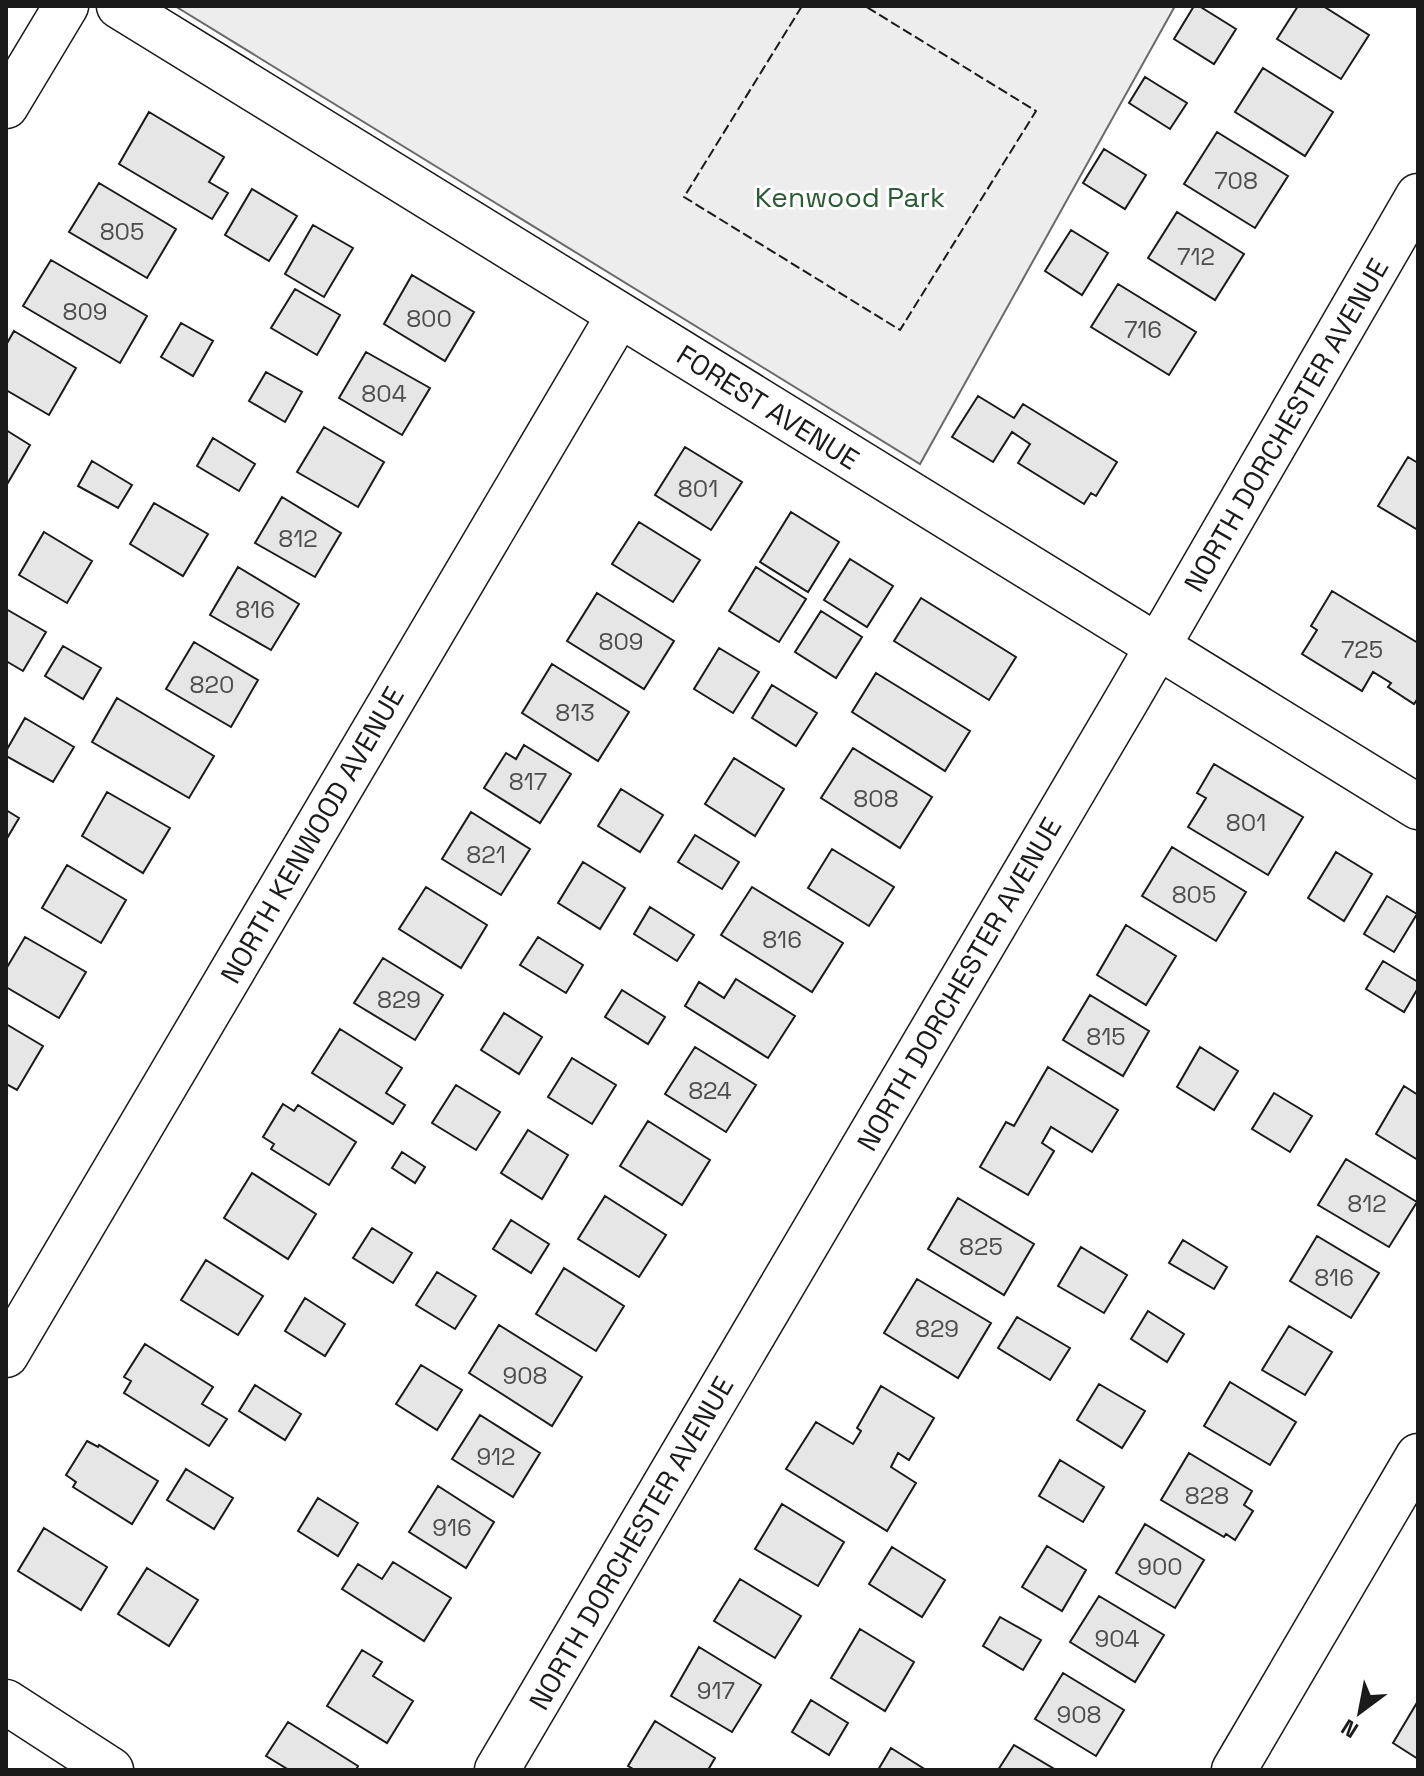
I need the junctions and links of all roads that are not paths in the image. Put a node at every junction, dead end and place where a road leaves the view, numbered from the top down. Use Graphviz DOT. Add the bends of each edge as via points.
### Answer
graph roads {
  1 [pos="66,6"];
  2 [pos="119,6"];
  3 [pos="6,106"];
  4 [pos="1418,196"];
  5 [pos="619,315"];
  6 [pos="1158,647"];
  7 [pos="1418,807"];
  8 [pos="6,1355"];
  9 [pos="1418,1456"];
  10 [pos="6,1702"];
  11 [pos="111,1770"];
  12 [pos="497,1770"];
  13 [pos="1234,1770"];
  1 -- 3 [label="street"];
  2 -- 5 [label="street, FOREST AVENUE"];
  4 -- 6 [label="street, NORTH DORCHESTER AVENUE"];
  5 -- 6 [label="street, FOREST AVENUE"];
  5 -- 8 [label="street, NORTH KENWOOD AVENUE"];
  6 -- 7 [label="street, FOREST AVENUE"];
  6 -- 12 [label="street, NORTH DORCHESTER AVENUE"];
  9 -- 13 [label="street"];
  10 -- 11 [label="street"];
}
